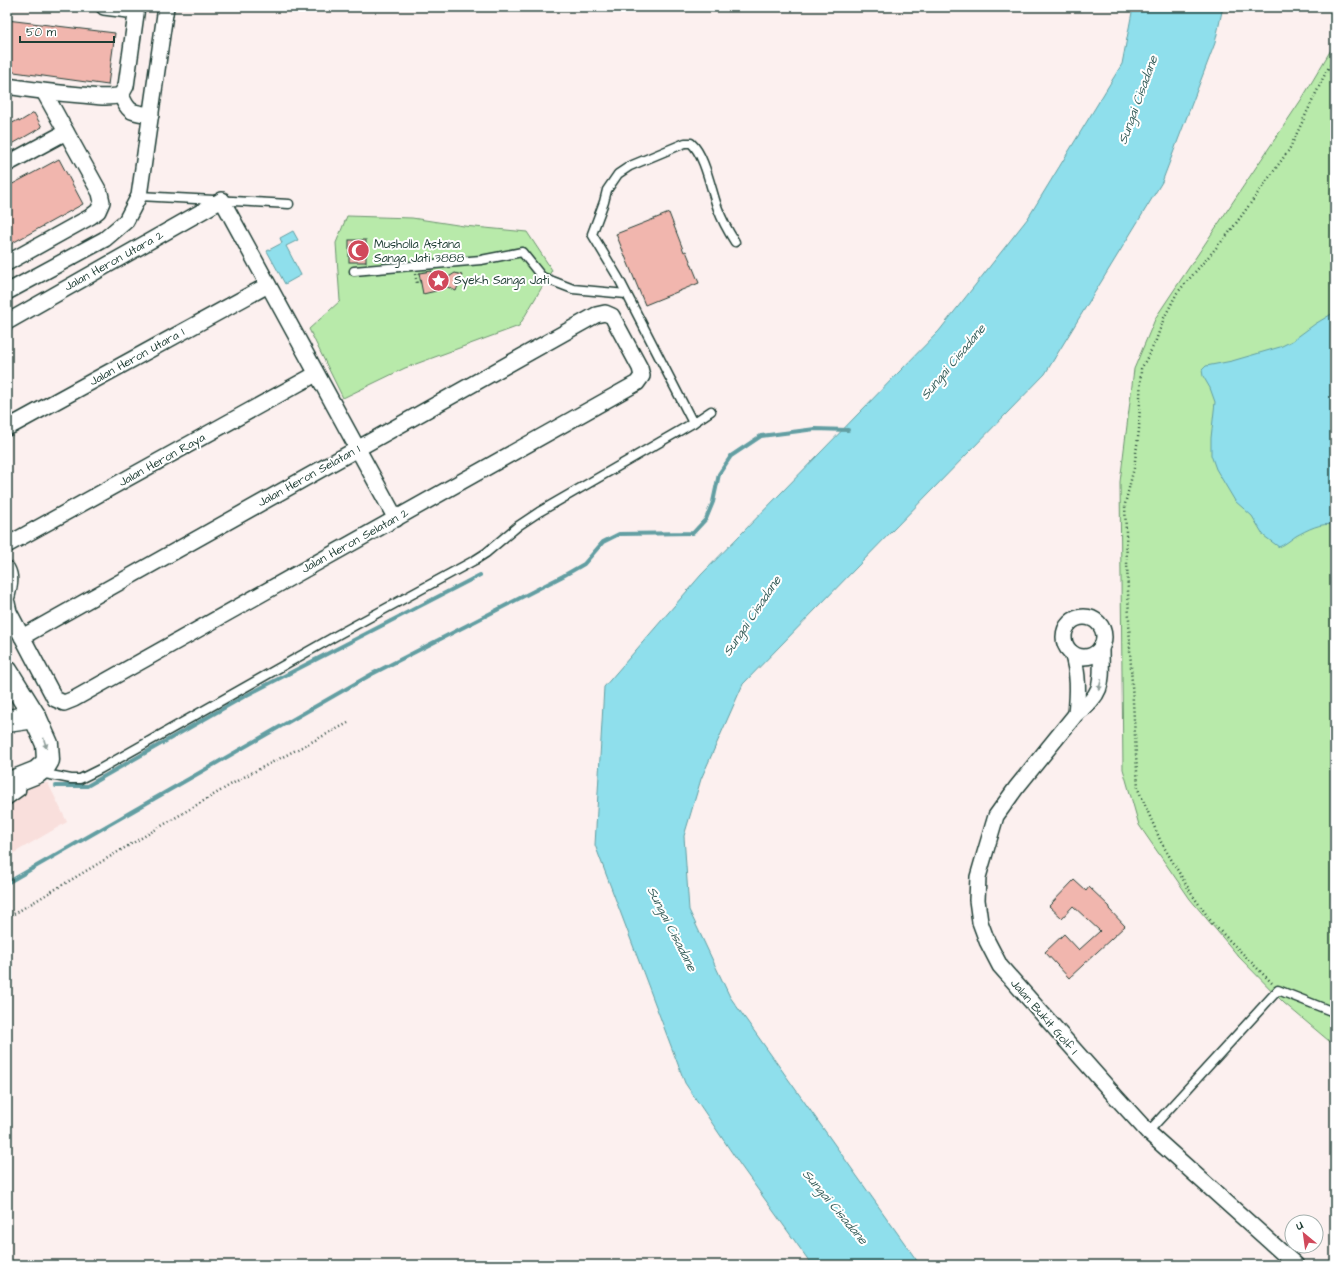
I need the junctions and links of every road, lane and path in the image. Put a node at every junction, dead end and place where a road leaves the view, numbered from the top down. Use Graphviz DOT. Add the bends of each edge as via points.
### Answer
graph roads {
  1 [pos="104,7"];
  2 [pos="136,9"];
  3 [pos="168,10"];
  4 [pos="1335,58"];
  5 [pos="7,86"];
  6 [pos="44,92"];
  7 [pos="121,95"];
  8 [pos="151,115"];
  9 [pos="66,132"];
  10 [pos="7,164"];
  11 [pos="139,196"];
  12 [pos="222,200"];
  13 [pos="289,204"];
  14 [pos="735,242"];
  15 [pos="7,263"];
  16 [pos="354,271"];
  17 [pos="268,285"];
  18 [pos="7,292"];
  19 [pos="626,294"];
  20 [pos="596,315"];
  21 [pos="7,322"];
  22 [pos="316,374"];
  23 [pos="711,410"];
  24 [pos="694,423"];
  25 [pos="7,428"];
  26 [pos="357,449"];
  27 [pos="396,519"];
  28 [pos="7,545"];
  29 [pos="7,569"];
  30 [pos="7,596"];
  31 [pos="7,603"];
  32 [pos="22,637"];
  33 [pos="1101,647"];
  34 [pos="1072,653"];
  35 [pos="7,672"];
  36 [pos="1076,714"];
  37 [pos="35,717"];
  38 [pos="7,721"];
  39 [pos="350,722"];
  40 [pos="22,781"];
  41 [pos="7,801"];
  42 [pos="7,918"];
  43 [pos="1278,990"];
  44 [pos="1335,1011"];
  45 [pos="1148,1132"];
  46 [pos="1296,1265"];
  1 -- 2 [label="street"];
  2 -- 7 [label="street" via="126,86"];
  3 -- 8 [label="street"];
  4 -- 43 [label="path" via="1289,150 1229,233 1177,293 1164,318 1155,343 1141,369 1139,430 1134,468 1125,504 1138,789 1161,842 1191,893 1213,924"];
  5 -- 6 [label="street"];
  6 -- 7 [label="street" via="113,97"];
  6 -- 9 [label="street"];
  7 -- 8 [label="street" via="129,110"];
  8 -- 11 [label="street"];
  9 -- 10 [label="street"];
  9 -- 15 [label="street" via="100,193 102,202 90,217"];
  11 -- 12 [label="lane"];
  11 -- 18 [label="street" via="126,221 105,239"];
  12 -- 13 [label="lane"];
  12 -- 17 [label="street"];
  12 -- 21 [label="street, Jalan Heron Utara 2"];
  14 -- 19 [label="lane" via="725,226 700,153 691,143 677,145 630,166 612,181 592,234"];
  16 -- 19 [label="lane" via="481,260 522,252 542,277 573,289"];
  17 -- 22 [label="street"];
  17 -- 25 [label="street, Jalan Heron Utara 1"];
  19 -- 24 [label="lane"];
  20 -- 26 [label="street, Jalan Heron Selatan 1"];
  20 -- 27 [label="street, Jalan Heron Selatan 2" via="605,313 612,316 640,368 642,376 637,383"];
  22 -- 26 [label="street"];
  22 -- 28 [label="street, Jalan Heron Raya"];
  23 -- 24 [label="lane"];
  24 -- 40 [label="lane" via="533,516 475,560 100,769 80,779"];
  26 -- 27 [label="street"];
  26 -- 32 [label="street, Jalan Heron Selatan 1"];
  27 -- 32 [label="street, Jalan Heron Selatan 2" via="64,703 55,699"];
  29 -- 30 [label="street" via="10,583"];
  31 -- 32 [label="street"];
  33 -- 34 [label="street" via="1091,655 1078,656"];
  33 -- 34 [label="street, Jalan Bukit Golf I" via="1104,634 1098,623 1093,619 1081,617 1074,619 1065,628 1064,642"];
  33 -- 36 [label="street, Jalan Bukit Golf I, one-way" via="1098,694 1088,706"];
  34 -- 36 [label="street, Jalan Bukit Golf I" via="1078,680"];
  35 -- 37 [label="main road"];
  36 -- 45 [label="street, Jalan Bukit Golf I" via="996,816 978,877 977,900 980,922 1000,966"];
  37 -- 38 [label="main road"];
  37 -- 40 [label="main road, one-way" via="47,744 48,760 45,765"];
  39 -- 42 [label="path" via="242,778"];
  40 -- 41 [label="lane"];
  43 -- 44 [label="lane"];
  43 -- 45 [label="lane"];
  45 -- 46 [label="street, Jalan Bukit Golf I"];
}
